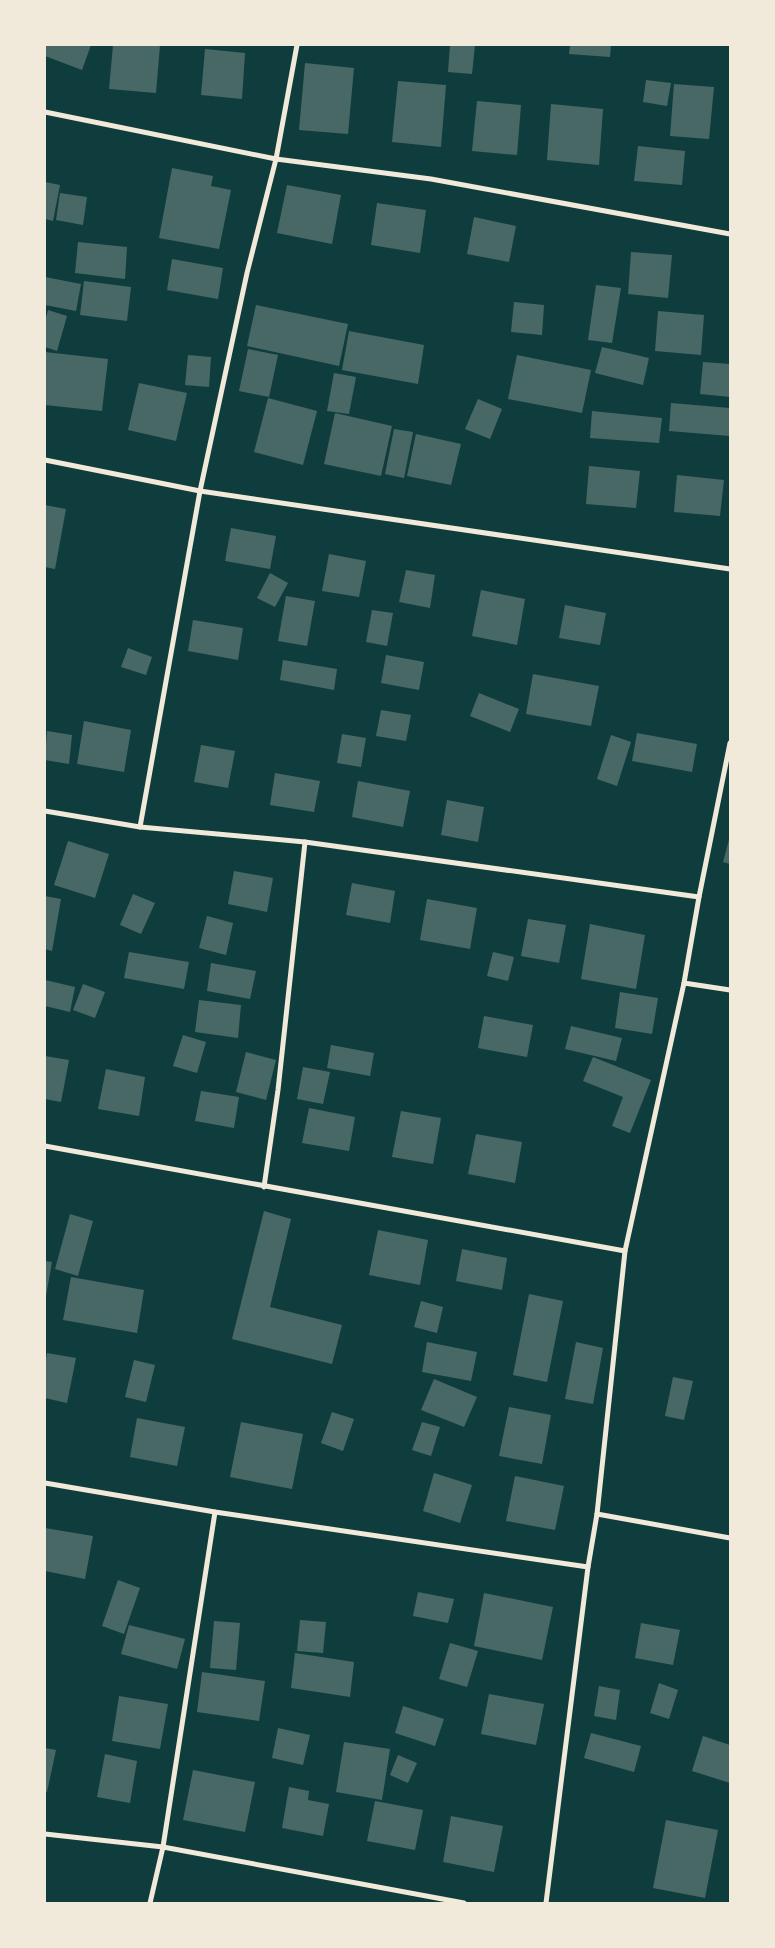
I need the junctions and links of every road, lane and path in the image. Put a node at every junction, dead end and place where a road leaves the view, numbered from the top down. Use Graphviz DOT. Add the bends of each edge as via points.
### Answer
graph roads {
  1 [pos="297,45"];
  2 [pos="45,112"];
  3 [pos="276,159"];
  4 [pos="730,234"];
  5 [pos="45,460"];
  6 [pos="200,491"];
  7 [pos="730,569"];
  8 [pos="730,742"];
  9 [pos="45,811"];
  10 [pos="140,827"];
  11 [pos="305,842"];
  12 [pos="699,897"];
  13 [pos="684,982"];
  14 [pos="730,990"];
  15 [pos="45,1146"];
  16 [pos="264,1187"];
  17 [pos="625,1251"];
  18 [pos="45,1483"];
  19 [pos="215,1512"];
  20 [pos="597,1514"];
  21 [pos="730,1538"];
  22 [pos="588,1567"];
  23 [pos="45,1834"];
  24 [pos="163,1846"];
  25 [pos="150,1903"];
  26 [pos="464,1903"];
  27 [pos="546,1903"];
  1 -- 3 [label="street"];
  2 -- 3 [label="street"];
  3 -- 4 [label="street" via="431,179"];
  3 -- 6 [label="street" via="247,274"];
  5 -- 6 [label="street"];
  6 -- 7 [label="street"];
  6 -- 10 [label="street"];
  8 -- 12 [label="street"];
  9 -- 10 [label="street"];
  10 -- 11 [label="street"];
  11 -- 12 [label="street"];
  11 -- 16 [label="street"];
  12 -- 13 [label="street"];
  13 -- 14 [label="street"];
  13 -- 17 [label="street"];
  15 -- 16 [label="street"];
  16 -- 17 [label="street"];
  17 -- 20 [label="street"];
  18 -- 19 [label="street"];
  19 -- 22 [label="street"];
  19 -- 24 [label="street"];
  20 -- 21 [label="street"];
  20 -- 22 [label="street"];
  22 -- 27 [label="street"];
  23 -- 24 [label="street"];
  24 -- 25 [label="street"];
  24 -- 26 [label="street"];
}
